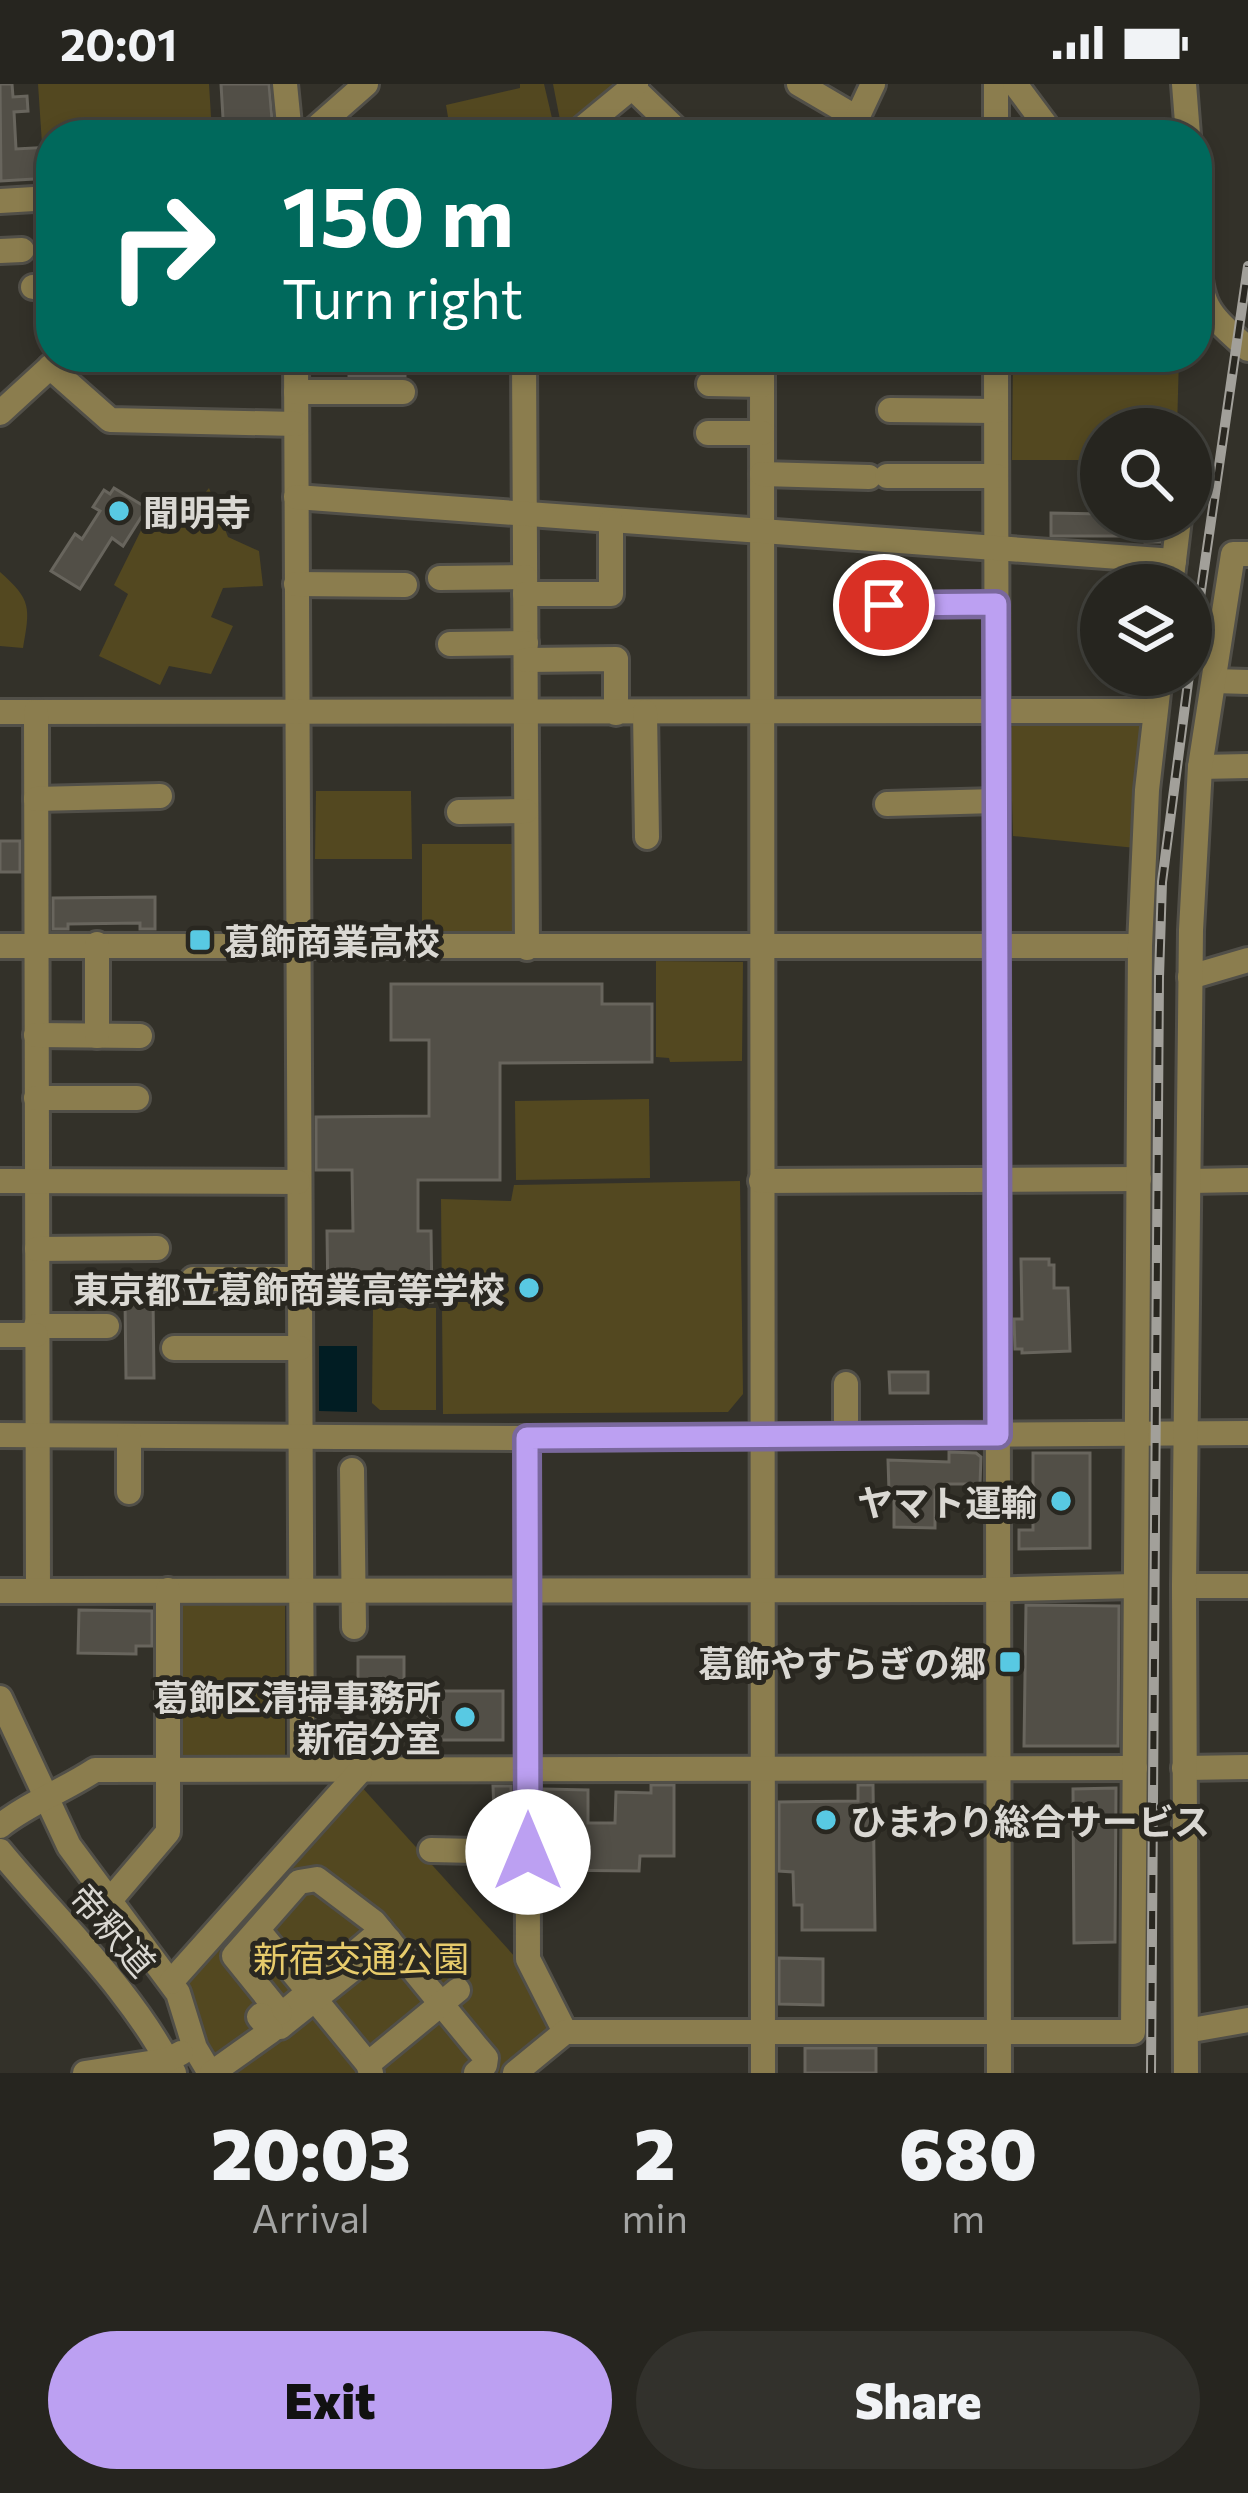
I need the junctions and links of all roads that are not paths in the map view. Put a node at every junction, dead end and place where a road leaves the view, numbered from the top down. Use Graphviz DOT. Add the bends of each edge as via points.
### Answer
graph roads {
  1 [pos="285,84"];
  2 [pos="366,84"];
  3 [pos="799,84"];
  4 [pos="873,84"];
  5 [pos="996,84"];
  6 [pos="1015,84"];
  7 [pos="1184,84"];
  8 [pos="634,85"];
  9 [pos="289,120"];
  10 [pos="325,120"];
  11 [pos="592,120"];
  12 [pos="668,120"];
  13 [pos="844,120"];
  14 [pos="856,120"];
  15 [pos="996,120"];
  16 [pos="1042,120"];
  17 [pos="1187,120"];
  18 [pos="36,199"];
  19 [pos="0,201"];
  20 [pos="1212,316"];
  21 [pos="1248,349"];
  22 [pos="45,372"];
  23 [pos="65,372"];
  24 [pos="296,372"];
  25 [pos="524,372"];
  26 [pos="762,372"];
  27 [pos="996,372"];
  28 [pos="709,385"];
  29 [pos="762,385"];
  30 [pos="296,392"];
  31 [pos="403,392"];
  32 [pos="890,410"];
  33 [pos="996,411"];
  34 [pos="0,413"];
  35 [pos="296,424"];
  36 [pos="708,433"];
  37 [pos="762,433"];
  38 [pos="762,474"];
  39 [pos="996,476"];
  40 [pos="296,497"];
  41 [pos="525,516"];
  42 [pos="611,522"];
  43 [pos="761,533"];
  44 [pos="996,549"];
  45 [pos="1248,554"];
  46 [pos="1106,564"];
  47 [pos="440,578"];
  48 [pos="296,584"];
  49 [pos="406,585"];
  50 [pos="525,586"];
  51 [pos="996,604"];
  52 [pos="884,605"];
  53 [pos="450,644"];
  54 [pos="526,651"];
  55 [pos="1214,681"];
  56 [pos="1248,682"];
  57 [pos="1157,696"];
  58 [pos="995,711"];
  59 [pos="1155,711"];
  60 [pos="0,712"];
  61 [pos="36,712"];
  62 [pos="645,712"];
  63 [pos="760,712"];
  64 [pos="299,713"];
  65 [pos="526,713"];
  66 [pos="616,713"];
  67 [pos="1248,766"];
  68 [pos="1200,767"];
  69 [pos="160,796"];
  70 [pos="36,799"];
  71 [pos="995,801"];
  72 [pos="887,804"];
  73 [pos="459,812"];
  74 [pos="526,812"];
  75 [pos="646,837"];
  76 [pos="1191,930"];
  77 [pos="97,944"];
  78 [pos="36,945"];
  79 [pos="0,946"];
  80 [pos="298,946"];
  81 [pos="996,946"];
  82 [pos="1139,946"];
  83 [pos="760,947"];
  84 [pos="526,948"];
  85 [pos="1238,962"];
  86 [pos="1190,977"];
  87 [pos="35,1035"];
  88 [pos="97,1036"];
  89 [pos="140,1036"];
  90 [pos="36,1098"];
  91 [pos="136,1098"];
  92 [pos="1139,1179"];
  93 [pos="997,1180"];
  94 [pos="1248,1180"];
  95 [pos="0,1181"];
  96 [pos="36,1181"];
  97 [pos="761,1181"];
  98 [pos="1190,1181"];
  99 [pos="298,1182"];
  100 [pos="157,1248"];
  101 [pos="37,1249"];
  102 [pos="193,1279"];
  103 [pos="299,1279"];
  104 [pos="106,1326"];
  105 [pos="36,1330"];
  106 [pos="0,1335"];
  107 [pos="174,1348"];
  108 [pos="300,1348"];
  109 [pos="846,1384"];
  110 [pos="1248,1433"];
  111 [pos="762,1434"];
  112 [pos="298,1435"];
  113 [pos="846,1435"];
  114 [pos="998,1435"];
  115 [pos="1186,1435"];
  116 [pos="0,1436"];
  117 [pos="36,1436"];
  118 [pos="1136,1436"];
  119 [pos="130,1437"];
  120 [pos="527,1438"];
  121 [pos="352,1470"];
  122 [pos="129,1492"];
  123 [pos="1135,1586"];
  124 [pos="1184,1586"];
  125 [pos="1248,1586"];
  126 [pos="299,1589"];
  127 [pos="353,1589"];
  128 [pos="998,1589"];
  129 [pos="168,1590"];
  130 [pos="763,1590"];
  131 [pos="0,1591"];
  132 [pos="38,1591"];
  133 [pos="527,1591"];
  134 [pos="354,1627"];
  135 [pos="0,1699"];
  136 [pos="302,1764"];
  137 [pos="1248,1767"];
  138 [pos="169,1768"];
  139 [pos="1135,1768"];
  140 [pos="1184,1768"];
  141 [pos="999,1769"];
  142 [pos="763,1770"];
  143 [pos="360,1771"];
  144 [pos="527,1772"];
  145 [pos="46,1799"];
  146 [pos="0,1826"];
  147 [pos="431,1850"];
  148 [pos="0,1852"];
  149 [pos="528,1852"];
  150 [pos="27,1884"];
  151 [pos="0,1888"];
  152 [pos="111,1899"];
  153 [pos="257,1930"];
  154 [pos="385,1935"];
  155 [pos="171,1982"];
  156 [pos="311,1995"];
  157 [pos="450,1997"];
  158 [pos="1248,2020"];
  159 [pos="269,2024"];
  160 [pos="1186,2031"];
  161 [pos="565,2032"];
  162 [pos="999,2032"];
  163 [pos="764,2033"];
  164 [pos="195,2048"];
  165 [pos="171,2066"];
  166 [pos="369,2068"];
  167 [pos="85,2073"];
  168 [pos="211,2073"];
  169 [pos="476,2073"];
  170 [pos="515,2073"];
  171 [pos="764,2073"];
  172 [pos="999,2073"];
  173 [pos="1186,2073"];
  1 -- 9 [label="street"];
  2 -- 10 [label="street"];
  3 -- 13 [label="street"];
  4 -- 14 [label="street"];
  5 -- 15 [label="street"];
  6 -- 16 [label="street"];
  7 -- 17 [label="street"];
  8 -- 11 [label="street"];
  8 -- 12 [label="street"];
  18 -- 19 [label="street"];
  20 -- 21 [label="street"];
  22 -- 34 [label="street"];
  23 -- 35 [label="street" via="110,420"];
  24 -- 30 [label="street"];
  25 -- 41 [label="street"];
  26 -- 29 [label="street"];
  27 -- 33 [label="street"];
  28 -- 29 [label="street"];
  29 -- 37 [label="street"];
  30 -- 31 [label="street"];
  30 -- 35 [label="street"];
  32 -- 33 [label="street"];
  33 -- 39 [label="street"];
  35 -- 40 [label="street"];
  36 -- 37 [label="street"];
  37 -- 38 [label="street"];
  38 -- 39 [label="street"];
  38 -- 43 [label="street"];
  39 -- 44 [label="street"];
  40 -- 41 [label="street"];
  40 -- 48 [label="street"];
  41 -- 42 [label="street"];
  41 -- 50 [label="street"];
  42 -- 43 [label="street"];
  42 -- 50 [label="street" via="611,594"];
  43 -- 44 [label="street"];
  43 -- 63 [label="street"];
  44 -- 46 [label="street"];
  44 -- 51 [label="street"];
  45 -- 55 [label="street" via="1233,554"];
  47 -- 50 [label="street"];
  48 -- 49 [label="street"];
  48 -- 64 [label="street"];
  50 -- 54 [label="street"];
  51 -- 52 [label="street"];
  51 -- 58 [label="street"];
  53 -- 54 [label="street"];
  54 -- 65 [label="street"];
  54 -- 66 [label="street" via="616,659"];
  55 -- 56 [label="street"];
  55 -- 68 [label="street"];
  57 -- 59 [label="street"];
  58 -- 59 [label="street"];
  58 -- 63 [label="street"];
  58 -- 71 [label="street"];
  59 -- 82 [label="street"];
  60 -- 61 [label="street"];
  61 -- 64 [label="street"];
  61 -- 70 [label="street"];
  62 -- 63 [label="street"];
  62 -- 66 [label="street"];
  62 -- 75 [label="street"];
  63 -- 83 [label="street"];
  64 -- 65 [label="street"];
  64 -- 80 [label="street"];
  65 -- 66 [label="street"];
  65 -- 74 [label="street"];
  67 -- 68 [label="street"];
  68 -- 76 [label="street"];
  69 -- 70 [label="street"];
  70 -- 78 [label="street"];
  71 -- 72 [label="street"];
  71 -- 81 [label="street"];
  73 -- 74 [label="street"];
  74 -- 84 [label="street"];
  76 -- 85 [label="street"];
  76 -- 86 [label="street"];
  77 -- 78 [label="street"];
  77 -- 80 [label="street"];
  77 -- 88 [label="street"];
  78 -- 79 [label="street"];
  78 -- 87 [label="street"];
  80 -- 84 [label="street"];
  80 -- 99 [label="street"];
  81 -- 82 [label="street"];
  81 -- 83 [label="street"];
  81 -- 93 [label="street"];
  82 -- 92 [label="street"];
  83 -- 84 [label="street"];
  83 -- 97 [label="street"];
  85 -- 86 [label="street"];
  86 -- 98 [label="street"];
  87 -- 88 [label="street"];
  87 -- 90 [label="street"];
  88 -- 89 [label="street"];
  90 -- 91 [label="street"];
  90 -- 96 [label="street"];
  92 -- 93 [label="street"];
  92 -- 118 [label="street"];
  93 -- 97 [label="street"];
  93 -- 114 [label="street"];
  94 -- 98 [label="street"];
  95 -- 96 [label="street"];
  96 -- 99 [label="street"];
  96 -- 101 [label="street"];
  97 -- 111 [label="street"];
  98 -- 115 [label="street"];
  99 -- 103 [label="street"];
  100 -- 101 [label="street"];
  101 -- 105 [label="street"];
  102 -- 103 [label="street"];
  103 -- 108 [label="street"];
  104 -- 105 [label="street"];
  105 -- 106 [label="street"];
  105 -- 117 [label="street"];
  107 -- 108 [label="street"];
  108 -- 112 [label="street"];
  109 -- 113 [label="street"];
  110 -- 115 [label="street"];
  111 -- 113 [label="street"];
  111 -- 120 [label="street"];
  111 -- 130 [label="street"];
  112 -- 119 [label="street"];
  112 -- 120 [label="street"];
  112 -- 126 [label="street"];
  113 -- 114 [label="street"];
  114 -- 118 [label="street"];
  114 -- 128 [label="street"];
  115 -- 118 [label="street"];
  115 -- 124 [label="street"];
  116 -- 117 [label="street"];
  117 -- 119 [label="street"];
  117 -- 132 [label="street"];
  118 -- 123 [label="street"];
  119 -- 122 [label="street"];
  120 -- 133 [label="street"];
  121 -- 127 [label="street"];
  123 -- 128 [label="street"];
  123 -- 139 [label="street"];
  124 -- 125 [label="street"];
  124 -- 140 [label="street"];
  126 -- 127 [label="street"];
  126 -- 129 [label="street"];
  126 -- 136 [label="street" via="307,1640"];
  127 -- 133 [label="street"];
  127 -- 134 [label="street"];
  128 -- 130 [label="street"];
  128 -- 141 [label="street"];
  129 -- 132 [label="street"];
  129 -- 138 [label="street"];
  130 -- 133 [label="street"];
  130 -- 142 [label="street"];
  131 -- 132 [label="street"];
  133 -- 144 [label="street"];
  135 -- 145 [label="street"];
  136 -- 138 [label="street"];
  136 -- 143 [label="street"];
  137 -- 140 [label="street"];
  138 -- 145 [label="street" via="94,1770"];
  138 -- 152 [label="street" via="168,1832"];
  139 -- 141 [label="street"];
  139 -- 162 [label="street" via="1133,2032"];
  140 -- 160 [label="street"];
  141 -- 142 [label="street"];
  141 -- 162 [label="street"];
  142 -- 144 [label="street"];
  142 -- 163 [label="street"];
  143 -- 144 [label="street"];
  143 -- 155 [label="street"];
  144 -- 149 [label="street"];
  145 -- 146 [label="street"];
  145 -- 152 [label="street" via="69,1846"];
  147 -- 149 [label="street"];
  148 -- 150 [label="street, 帝釈道"];
  149 -- 161 [label="street" via="528,1959"];
  150 -- 151 [label="street"];
  150 -- 165 [label="street, 帝釈道" via="127,1996"];
  152 -- 155 [label="street"];
  153 -- 154 [label="street" via="299,1882 313,1878"];
  153 -- 156 [label="street"];
  153 -- 159 [label="street" via="235,1959"];
  154 -- 156 [label="street"];
  154 -- 157 [label="street"];
  155 -- 164 [label="street"];
  156 -- 159 [label="street" via="280,2026"];
  156 -- 166 [label="street"];
  157 -- 166 [label="street"];
  157 -- 169 [label="street" via="485,2058"];
  158 -- 160 [label="street"];
  159 -- 168 [label="street"];
  160 -- 173 [label="street"];
  161 -- 163 [label="street"];
  161 -- 170 [label="street"];
  162 -- 163 [label="street"];
  162 -- 172 [label="street"];
  163 -- 171 [label="street"];
  164 -- 165 [label="street"];
  164 -- 168 [label="street"];
  165 -- 167 [label="street"];
}
